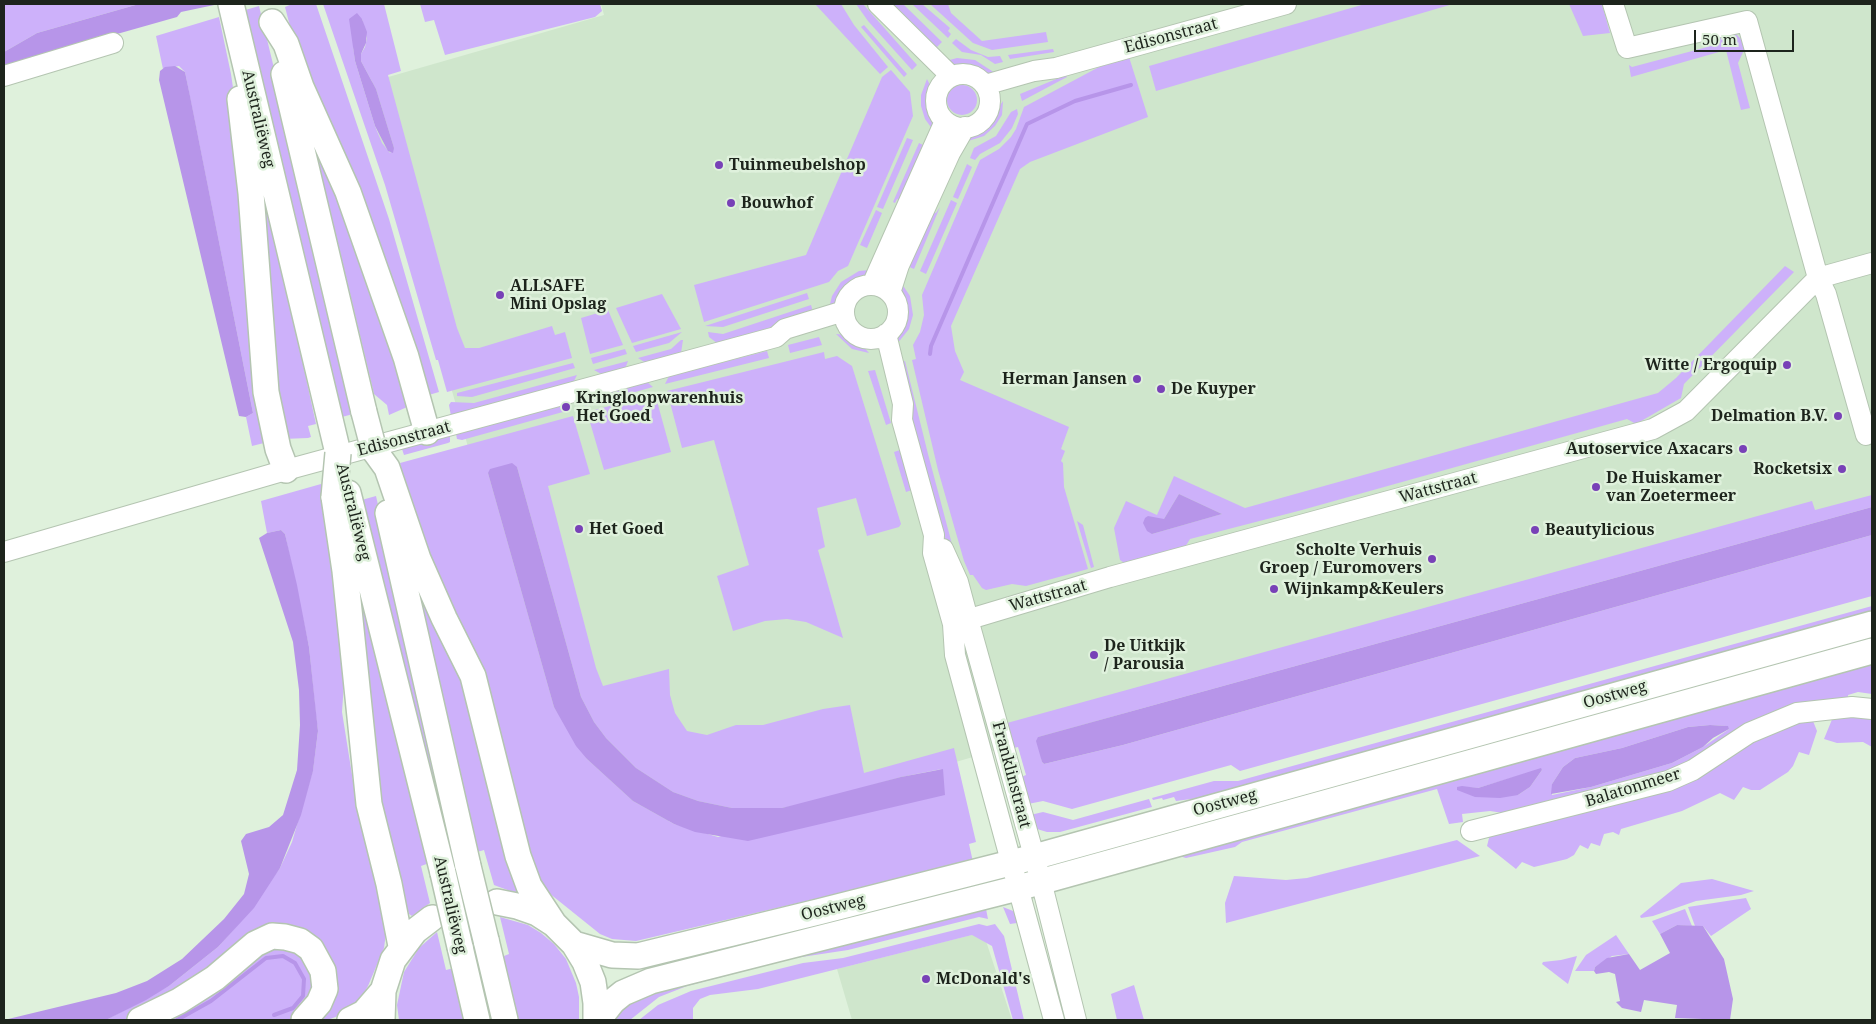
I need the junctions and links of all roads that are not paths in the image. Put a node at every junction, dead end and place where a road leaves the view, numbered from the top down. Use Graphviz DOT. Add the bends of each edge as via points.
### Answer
graph roads {
  1 [pos="878,4"];
  2 [pos="1286,4"];
  3 [pos="1613,4"];
  4 [pos="269,12"];
  5 [pos="234,16"];
  6 [pos="112,43"];
  7 [pos="4,76"];
  8 [pos="945,82"];
  9 [pos="987,94"];
  10 [pos="945,121"];
  11 [pos="965,128"];
  12 [pos="1872,263"];
  13 [pos="1818,278"];
  14 [pos="881,289"];
  15 [pos="845,318"];
  16 [pos="879,337"];
  17 [pos="427,432"];
  18 [pos="1866,435"];
  19 [pos="286,470"];
  20 [pos="387,482"];
  21 [pos="341,495"];
  22 [pos="4,552"];
  23 [pos="960,621"];
  24 [pos="1872,624"];
  25 [pos="1872,651"];
  26 [pos="1872,710"];
  27 [pos="1471,831"];
  28 [pos="1022,860"];
  29 [pos="1029,884"];
  30 [pos="497,902"];
  31 [pos="432,918"];
  32 [pos="554,924"];
  33 [pos="574,944"];
  34 [pos="402,946"];
  35 [pos="383,991"];
  36 [pos="140,1020"];
  37 [pos="304,1020"];
  38 [pos="350,1020"];
  39 [pos="382,1020"];
  40 [pos="477,1020"];
  41 [pos="505,1020"];
  42 [pos="597,1020"];
  43 [pos="1054,1020"];
  44 [pos="1076,1020"];
  1 -- 8 [label="street" via="893,20 911,52"];
  2 -- 9 [label="street, Edisonstraat" via="1056,68 1034,71"];
  3 -- 13 [label="street" via="1627,48 1747,21"];
  4 -- 17 [label="main road" via="286,44 348,192 406,357"];
  4 -- 20 [label="main road, Australiëweg, bridge" via="364,412"];
  5 -- 19 [label="main road" via="231,53 251,193 266,392 278,449"];
  5 -- 21 [label="main road, Australiëweg, bridge" via="331,421 338,453"];
  6 -- 7 [label="street"];
  8 -- 9 [label="street" via="962,74 972,76"];
  8 -- 10 [label="street" via="936,98 937,108"];
  9 -- 11 [label="street" via="982,120"];
  10 -- 11 [label="street"];
  10 -- 14 [label="street"];
  11 -- 14 [label="street" via="950,153 899,265"];
  12 -- 13 [label="street, Wattstraat"];
  13 -- 18 [label="street" via="1826,294"];
  13 -- 23 [label="street, Wattstraat" via="1686,411 1653,429"];
  14 -- 15 [label="street" via="860,287 850,294"];
  14 -- 16 [label="street" via="896,303 898,314 894,326"];
  15 -- 16 [label="street" via="857,335"];
  15 -- 17 [label="street, Edisonstraat" via="785,329 776,337"];
  16 -- 23 [label="street, Franklinstraat" via="903,404 902,420 934,535 933,553"];
  17 -- 19 [label="street, Edisonstraat"];
  19 -- 22 [label="street, Edisonstraat"];
  20 -- 32 [label="main road" via="444,618 473,676 518,856 528,886"];
  20 -- 41 [label="main road, Australiëweg, bridge" via="468,866"];
  21 -- 34 [label="main road" via="345,571 369,804"];
  21 -- 40 [label="main road, Australiëweg, bridge" via="443,873"];
  23 -- 28 [label="street, Franklinstraat" via="955,654"];
  24 -- 28 [label="main road, Oostweg"];
  25 -- 29 [label="main road, Oostweg"];
  26 -- 27 [label="street, Balatonmeer" via="1852,708 1797,713 1749,733 1693,770 1668,781"];
  28 -- 29 [label="street, Franklinstraat"];
  28 -- 33 [label="main road, Oostweg" via="638,956 612,955"];
  29 -- 42 [label="main road, Oostweg" via="651,981 623,993"];
  29 -- 43 [label="street, Franklinstraat"];
  29 -- 44 [label="street, Franklinstraat"];
  30 -- 32 [label="main road" via="537,913"];
  31 -- 34 [label="main road"];
  32 -- 33 [label="main road"];
  33 -- 42 [label="main road" via="593,982"];
  34 -- 35 [label="main road" via="393,960"];
  35 -- 38 [label="main road" via="364,1013"];
  35 -- 39 [label="main road"];
  36 -- 37 [label="main road" via="179,1001 215,978 255,944 272,936 300,941 311,949 323,972 325,989 319,1003"];
}
